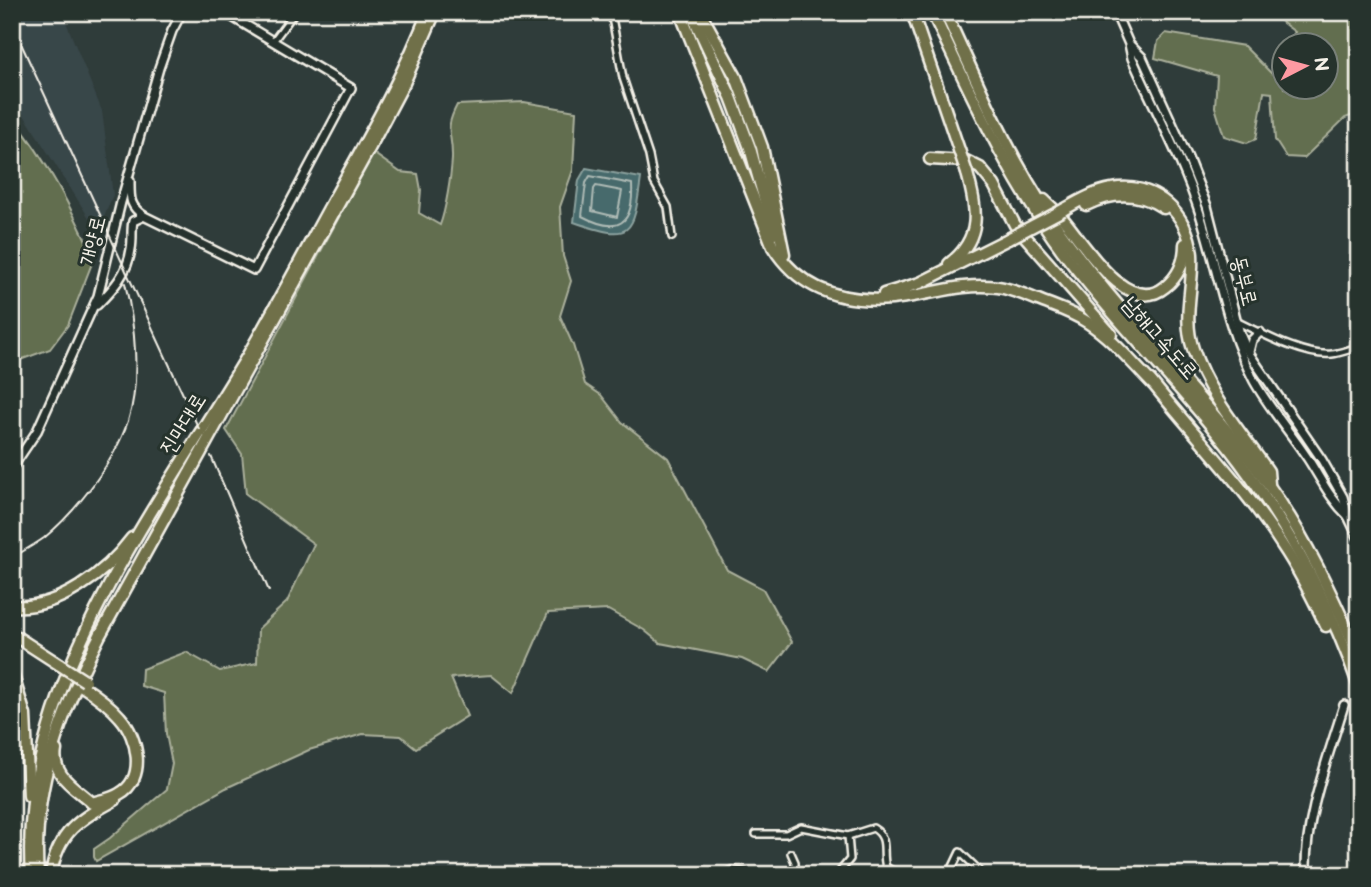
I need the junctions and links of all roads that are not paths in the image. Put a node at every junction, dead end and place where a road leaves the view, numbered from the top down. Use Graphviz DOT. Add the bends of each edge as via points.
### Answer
graph roads {
  1 [pos="182,12"];
  2 [pos="224,12"];
  3 [pos="295,12"];
  4 [pos="435,12"];
  5 [pos="611,12"];
  6 [pos="680,12"];
  7 [pos="691,12"];
  8 [pos="699,12"];
  9 [pos="912,12"];
  10 [pos="932,12"];
  11 [pos="945,12"];
  12 [pos="1115,12"];
  13 [pos="426,14"];
  14 [pos="274,40"];
  15 [pos="930,159"];
  16 [pos="131,164"];
  17 [pos="1030,187"];
  18 [pos="130,204"];
  19 [pos="1065,212"];
  20 [pos="144,216"];
  21 [pos="131,228"];
  22 [pos="672,237"];
  23 [pos="1010,241"];
  24 [pos="784,254"];
  25 [pos="906,289"];
  26 [pos="878,299"];
  27 [pos="93,308"];
  28 [pos="1232,319"];
  29 [pos="1260,332"];
  30 [pos="1359,346"];
  31 [pos="1248,352"];
  32 [pos="1153,384"];
  33 [pos="12,468"];
  34 [pos="1269,485"];
  35 [pos="151,513"];
  36 [pos="1348,516"];
  37 [pos="1359,539"];
  38 [pos="12,606"];
  39 [pos="12,634"];
  40 [pos="12,640"];
  41 [pos="1345,651"];
  42 [pos="1359,656"];
  43 [pos="59,667"];
  44 [pos="12,673"];
  45 [pos="83,683"];
  46 [pos="1359,687"];
  47 [pos="1344,705"];
  48 [pos="62,718"];
  49 [pos="30,828"];
  50 [pos="756,834"];
  51 [pos="848,836"];
  52 [pos="791,853"];
  53 [pos="798,872"];
  54 [pos="31,875"];
  55 [pos="38,875"];
  56 [pos="51,875"];
  57 [pos="719,875"];
  58 [pos="762,875"];
  59 [pos="778,875"];
  60 [pos="837,875"];
  61 [pos="899,875"];
  62 [pos="949,875"];
  63 [pos="984,875"];
  64 [pos="1306,875"];
  1 -- 16 [label="street, 개양로"];
  2 -- 14 [label="street"];
  3 -- 14 [label="street"];
  4 -- 48 [label="highway, 진마대로" via="370,147 100,635"];
  5 -- 22 [label="street" via="623,78 654,182 668,207"];
  6 -- 26 [label="highway" via="780,258 822,291 846,298"];
  7 -- 24 [label="highway" via="731,97 772,230"];
  8 -- 24 [label="highway" via="736,77 762,146"];
  9 -- 25 [label="highway, bridge" via="967,173 975,223 970,240 952,261"];
  10 -- 41 [label="highway, 남해고속도로" via="998,149 1043,224 1249,474 1288,534"];
  11 -- 17 [label="highway, 남해고속도로"];
  12 -- 28 [label="street, 동부로" via="1129,44 1142,57 1207,206"];
  13 -- 35 [label="highway, 진마대로" via="370,133 248,354"];
  14 -- 20 [label="street" via="351,88 254,270"];
  15 -- 32 [label="highway" via="980,167 1015,225"];
  16 -- 18 [label="street"];
  16 -- 27 [label="street, 개양로"];
  17 -- 19 [label="highway" via="1122,287 1138,293 1159,291 1180,270 1185,253 1182,233 1175,219 1154,202 1118,195"];
  17 -- 34 [label="highway, 남해고속도로" via="1116,304"];
  18 -- 20 [label="street"];
  18 -- 21 [label="street"];
  19 -- 23 [label="highway, bridge"];
  19 -- 34 [label="highway" via="1095,193 1130,187 1155,194 1180,217 1191,252 1188,318 1192,348 1210,387 1268,471"];
  20 -- 21 [label="street" via="133,221"];
  21 -- 27 [label="street" via="125,271"];
  23 -- 25 [label="highway"];
  23 -- 26 [label="highway" via="911,292"];
  24 -- 25 [label="highway" via="804,275 831,290 862,296"];
  26 -- 32 [label="highway" via="964,286 1013,290 1087,322"];
  27 -- 33 [label="street, 개양로" via="37,431"];
  28 -- 29 [label="street"];
  28 -- 31 [label="street, 동부로"];
  28 -- 36 [label="street, 동부로" via="1255,383 1334,503"];
  29 -- 30 [label="street" via="1318,353"];
  29 -- 31 [label="street"];
  31 -- 36 [label="street, 동부로" via="1322,460"];
  32 -- 41 [label="highway" via="1282,544 1331,635"];
  34 -- 42 [label="highway, 남해고속도로" via="1300,535"];
  35 -- 38 [label="highway" via="128,543 83,586 60,597"];
  35 -- 49 [label="highway, 진마대로" via="81,642 53,713"];
  36 -- 37 [label="street, 동부로"];
  39 -- 43 [label="highway"];
  40 -- 43 [label="highway"];
  41 -- 46 [label="highway, 남해고속도로"];
  43 -- 45 [label="highway"];
  44 -- 49 [label="highway" via="25,715"];
  45 -- 48 [label="highway" via="122,718 132,736 137,758 129,786 92,803 71,787 54,758"];
  45 -- 56 [label="highway" via="125,715 137,735 142,759 138,776 124,796 75,824 55,852"];
  47 -- 64 [label="street" via="1311,817"];
  48 -- 55 [label="highway, 진마대로" via="41,794"];
  49 -- 54 [label="highway, 진마대로"];
  50 -- 51 [label="street" via="786,834 801,827"];
  51 -- 60 [label="street" via="850,859"];
  51 -- 61 [label="street" via="867,828 876,830 885,841 886,867"];
  52 -- 53 [label="street"];
  53 -- 59 [label="street"];
  57 -- 58 [label="street" via="732,870"];
  62 -- 63 [label="street" via="960,852"];
}
